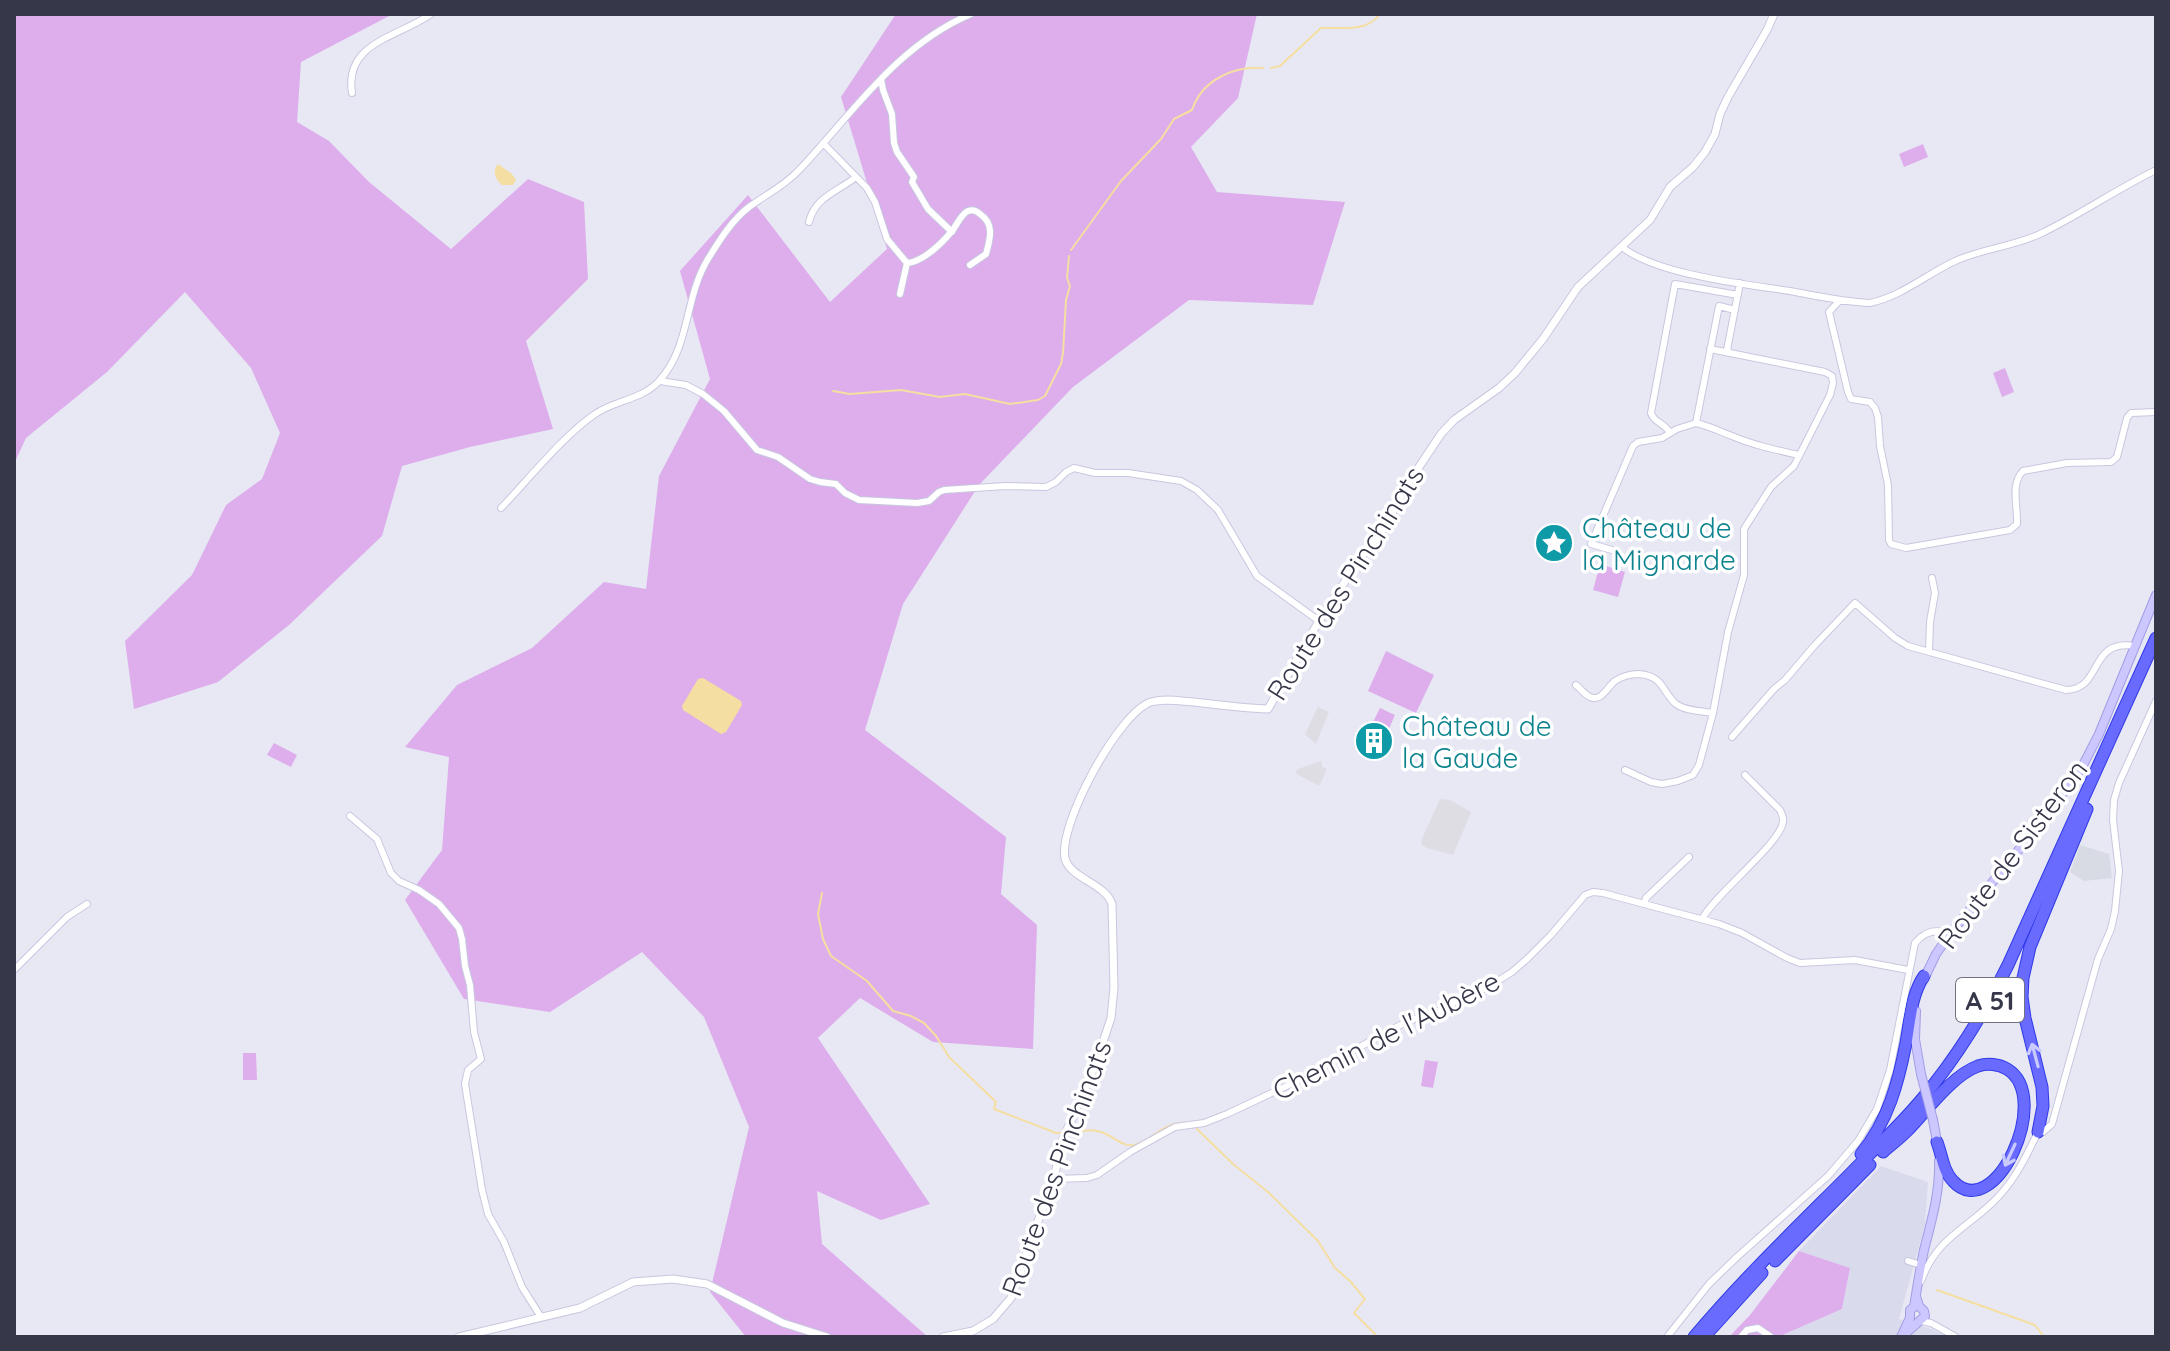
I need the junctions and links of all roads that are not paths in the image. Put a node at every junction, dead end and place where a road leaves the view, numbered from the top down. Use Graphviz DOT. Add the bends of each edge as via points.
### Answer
graph roads {
  1 [pos="431,14"];
  2 [pos="971,14"];
  3 [pos="1774,14"];
  4 [pos="881,79"];
  5 [pos="352,93"];
  6 [pos="823,143"];
  7 [pos="2156,170"];
  8 [pos="856,177"];
  9 [pos="809,222"];
  10 [pos="952,232"];
  11 [pos="1622,247"];
  12 [pos="907,263"];
  13 [pos="970,265"];
  14 [pos="1740,283"];
  15 [pos="900,294"];
  16 [pos="1738,295"];
  17 [pos="1840,300"];
  18 [pos="1735,310"];
  19 [pos="1710,349"];
  20 [pos="1730,353"];
  21 [pos="660,381"];
  22 [pos="2156,412"];
  23 [pos="1696,423"];
  24 [pos="1670,433"];
  25 [pos="1799,455"];
  26 [pos="501,508"];
  27 [pos="1612,550"];
  28 [pos="1932,578"];
  29 [pos="2156,595"];
  30 [pos="1319,621"];
  31 [pos="2156,638"];
  32 [pos="2135,646"];
  33 [pos="1929,651"];
  34 [pos="2156,655"];
  35 [pos="1576,685"];
  36 [pos="2156,701"];
  37 [pos="1713,713"];
  38 [pos="1732,737"];
  39 [pos="1625,770"];
  40 [pos="1745,775"];
  41 [pos="2087,809"];
  42 [pos="350,816"];
  43 [pos="1689,857"];
  44 [pos="87,904"];
  45 [pos="1644,904"];
  46 [pos="1702,919"];
  47 [pos="1950,934"];
  48 [pos="14,970"];
  49 [pos="1908,970"];
  50 [pos="1924,976"];
  51 [pos="2038,1132"];
  52 [pos="1937,1142"];
  53 [pos="1883,1152"];
  54 [pos="1054,1179"];
  55 [pos="1940,1245"];
  56 [pos="1925,1248"];
  57 [pos="1908,1261"];
  58 [pos="1921,1265"];
  59 [pos="1916,1295"];
  60 [pos="1728,1298"];
  61 [pos="1920,1316"];
  62 [pos="541,1317"];
  63 [pos="973,1331"];
  64 [pos="1953,1336"];
  65 [pos="459,1337"];
  66 [pos="827,1337"];
  67 [pos="943,1337"];
  68 [pos="980,1337"];
  69 [pos="1667,1337"];
  70 [pos="1694,1337"];
  71 [pos="1703,1337"];
  72 [pos="1741,1337"];
  73 [pos="1771,1337"];
  74 [pos="1902,1337"];
  1 -- 5 [label="street" via="362,52 353,67"];
  2 -- 4 [label="street" via="932,34"];
  3 -- 11 [label="street, Route des Pinchinats" via="1728,97 1705,152"];
  4 -- 6 [label="street"];
  4 -- 10 [label="street" via="897,152 928,209"];
  6 -- 8 [label="street"];
  6 -- 21 [label="street" via="784,184 738,217 706,261 688,307 679,352"];
  7 -- 17 [label="street" via="2041,233 1969,255 1884,300"];
  8 -- 9 [label="street" via="812,209"];
  8 -- 12 [label="street" via="875,202 887,239"];
  10 -- 12 [label="street" via="916,263"];
  10 -- 13 [label="street" via="968,211 989,223 986,254"];
  11 -- 14 [label="street" via="1653,264"];
  11 -- 30 [label="street, Route des Pinchinats" via="1578,287 1515,373 1441,434"];
  12 -- 15 [label="street"];
  14 -- 16 [label="street"];
  14 -- 17 [label="street"];
  16 -- 18 [label="street"];
  16 -- 24 [label="street" via="1675,284 1651,413"];
  17 -- 22 [label="street" via="1829,312 1848,392 1851,399 1870,402 1878,417 1891,544 1906,548 2010,530 2017,524 2019,474 2067,463 2111,462 2131,413"];
  18 -- 19 [label="street" via="1719,306"];
  18 -- 20 [label="street"];
  19 -- 20 [label="street"];
  19 -- 23 [label="street"];
  20 -- 25 [label="street" via="1832,376 1830,395"];
  21 -- 26 [label="street" via="593,415"];
  21 -- 30 [label="street" via="703,394 757,450 786,461 810,479 836,484 859,500 924,503 944,490 1046,487 1074,468 1181,481 1218,510 1257,576"];
  23 -- 24 [label="street"];
  23 -- 25 [label="street"];
  24 -- 27 [label="street" via="1638,442 1629,454 1591,544"];
  25 -- 37 [label="street" via="1744,529 1744,575"];
  28 -- 33 [label="street"];
  29 -- 32 [label="main road, Route de Sisteron"];
  30 -- 54 [label="street, Route des Pinchinats" via="1268,709 1152,701 1110,744 1082,792 1066,861 1110,897 1114,988 1103,1046 1063,1139"];
  31 -- 60 [label="highway, A 51" via="1976,1025 1905,1118"];
  32 -- 33 [label="street" via="2109,648 2081,687 2066,690"];
  32 -- 47 [label="main road, Route de Sisteron" via="2081,769"];
  33 -- 38 [label="street" via="1895,638 1855,603"];
  34 -- 41 [label="highway, A 51"];
  35 -- 37 [label="street" via="1597,698 1615,681 1643,675 1660,682 1677,705"];
  36 -- 51 [label="street" via="2114,800 2119,871 2111,929 2055,1116 2050,1127"];
  37 -- 39 [label="street" via="1693,775 1662,784"];
  40 -- 46 [label="street" via="1780,810 1783,826"];
  51 -- 41 [label="highway, one-way" via="2043,1097 2025,1018 2023,978 2030,947"];
  41 -- 53 [label="highway, A 51" via="1998,1002 1943,1084"];
  42 -- 62 [label="street" via="377,839 391,873 439,904 459,928 481,1059 468,1070 465,1084 482,1190 488,1214"];
  43 -- 45 [label="street"];
  44 -- 48 [label="street"];
  45 -- 46 [label="street, Chemin de l'Aubère"];
  45 -- 54 [label="street, Chemin de l'Aubère" via="1589,893 1527,959 1487,988 1406,1022 1227,1114 1175,1127 1097,1175"];
  46 -- 49 [label="street, Chemin de l'Aubère" via="1800,963 1855,960"];
  47 -- 49 [label="street" via="1932,931 1918,938"];
  47 -- 50 [label="main road, Route de Sisteron"];
  49 -- 69 [label="street" via="1890,1070 1877,1109 1858,1141 1828,1176 1709,1284"];
  50 -- 52 [label="main road, Route de Sisteron, bridge" via="1917,1000 1916,1048"];
  50 -- 60 [label="highway" via="1916,990 1899,1079 1881,1126"];
  51 -- 55 [label="street" via="2010,1184"];
  53 -- 52 [label="highway, one-way" via="1977,1066 1998,1065 2021,1084 2024,1114 1996,1180 1981,1189 1958,1186 1947,1174"];
  52 -- 56 [label="main road, Route de Sisteron" via="1938,1193"];
  53 -- 71 [label="highway, A 51"];
  54 -- 63 [label="street, Route des Pinchinats" via="1011,1298 993,1319"];
  55 -- 56 [label="street"];
  55 -- 59 [label="street"];
  56 -- 58 [label="main road, Route de Sisteron"];
  57 -- 58 [label="street"];
  58 -- 59 [label="main road, Route de Sisteron"];
  59 -- 61 [label="main road"];
  60 -- 70 [label="highway, A 51"];
  61 -- 64 [label="street"];
  61 -- 74 [label="main road"];
  62 -- 65 [label="street"];
  62 -- 66 [label="street" via="580,1308 633,1282 673,1279 707,1284 783,1323"];
  63 -- 67 [label="street, Route des Pinchinats"];
  63 -- 68 [label="street"];
  72 -- 73 [label="street" via="1752,1328"];
}
